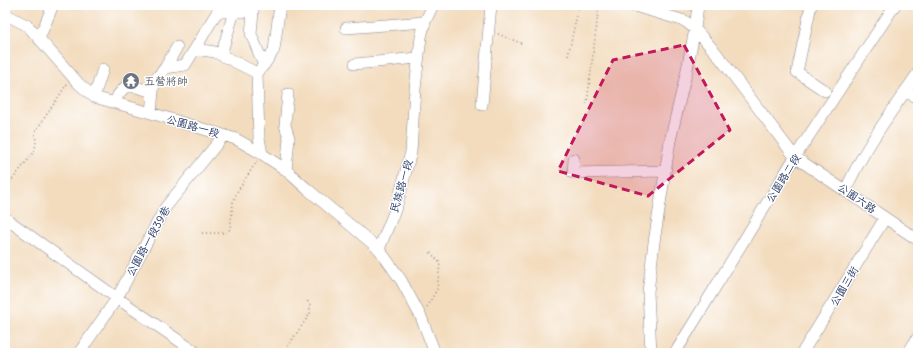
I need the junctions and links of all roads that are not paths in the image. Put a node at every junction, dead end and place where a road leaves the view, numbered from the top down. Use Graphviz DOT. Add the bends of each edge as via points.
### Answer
graph roads {
  1 [pos="53,5"];
  2 [pos="280,5"];
  3 [pos="433,5"];
  4 [pos="491,5"];
  5 [pos="631,5"];
  6 [pos="698,5"];
  7 [pos="811,5"];
  8 [pos="895,5"];
  9 [pos="253,9"];
  10 [pos="234,12"];
  11 [pos="6,16"];
  12 [pos="425,22"];
  13 [pos="346,28"];
  14 [pos="695,29"];
  15 [pos="39,39"];
  16 [pos="177,47"];
  17 [pos="195,49"];
  18 [pos="221,55"];
  19 [pos="418,58"];
  20 [pos="355,64"];
  21 [pos="165,68"];
  22 [pos="103,69"];
  23 [pos="260,69"];
  24 [pos="918,73"];
  25 [pos="825,91"];
  26 [pos="905,91"];
  27 [pos="153,92"];
  28 [pos="288,94"];
  29 [pos="94,97"];
  30 [pos="918,98"];
  31 [pos="115,103"];
  32 [pos="482,105"];
  33 [pos="151,113"];
  34 [pos="224,135"];
  35 [pos="262,154"];
  36 [pos="795,157"];
  37 [pos="574,159"];
  38 [pos="286,170"];
  39 [pos="665,171"];
  40 [pos="846,190"];
  41 [pos="5,218"];
  42 [pos="885,218"];
  43 [pos="918,240"];
  44 [pos="379,249"];
  45 [pos="116,298"];
  46 [pos="918,337"];
  47 [pos="79,353"];
  48 [pos="197,353"];
  49 [pos="435,353"];
  50 [pos="651,353"];
  51 [pos="675,353"];
  52 [pos="802,353"];
  53 [pos="908,353"];
  1 -- 15 [label="street"];
  2 -- 23 [label="street" via="274,50"];
  3 -- 12 [label="street, 民族路一段"];
  4 -- 32 [label="street"];
  5 -- 14 [label="street, 公園六路" via="686,21"];
  6 -- 14 [label="street"];
  7 -- 25 [label="street" via="797,72"];
  8 -- 36 [label="street, 公園路二段"];
  9 -- 10 [label="street"];
  9 -- 23 [label="street" via="251,34"];
  10 -- 17 [label="street" via="218,12"];
  10 -- 18 [label="street"];
  11 -- 15 [label="street, 公園路一段" via="28,26"];
  12 -- 13 [label="street"];
  12 -- 19 [label="street, 民族路一段"];
  14 -- 36 [label="street, 公園六路"];
  14 -- 39 [label="street"];
  15 -- 29 [label="street, 公園路一段"];
  16 -- 21 [label="street"];
  17 -- 18 [label="street"];
  17 -- 21 [label="street" via="185,65"];
  18 -- 23 [label="street"];
  19 -- 20 [label="street"];
  19 -- 44 [label="street, 民族路一段" via="411,152 397,205"];
  21 -- 27 [label="street" via="154,81"];
  22 -- 29 [label="street"];
  23 -- 35 [label="street" via="259,138"];
  24 -- 26 [label="street"];
  26 -- 30 [label="street"];
  26 -- 40 [label="street" via="852,174"];
  27 -- 31 [label="street" via="125,87"];
  27 -- 33 [label="street"];
  28 -- 38 [label="street" via="285,125 289,138"];
  29 -- 31 [label="street, 公園路一段"];
  31 -- 33 [label="street, 公園路一段"];
  33 -- 34 [label="street, 公園路一段"];
  34 -- 35 [label="street, 公園路一段" via="236,138"];
  34 -- 45 [label="street, 公園路一段39巷" via="165,208"];
  35 -- 38 [label="street, 公園路一段"];
  36 -- 40 [label="street, 公園六路"];
  36 -- 51 [label="street, 公園路二段"];
  37 -- 39 [label="street" via="573,173"];
  38 -- 44 [label="street, 公園路一段"];
  39 -- 50 [label="street" via="648,292"];
  40 -- 42 [label="street, 公園六路"];
  41 -- 45 [label="street"];
  42 -- 43 [label="street, 公園六路"];
  42 -- 52 [label="street, 公園三街"];
  44 -- 49 [label="street" via="401,280 421,317"];
  45 -- 47 [label="street, 公園路一段39巷"];
  45 -- 48 [label="street"];
  46 -- 53 [label="street"];
}
